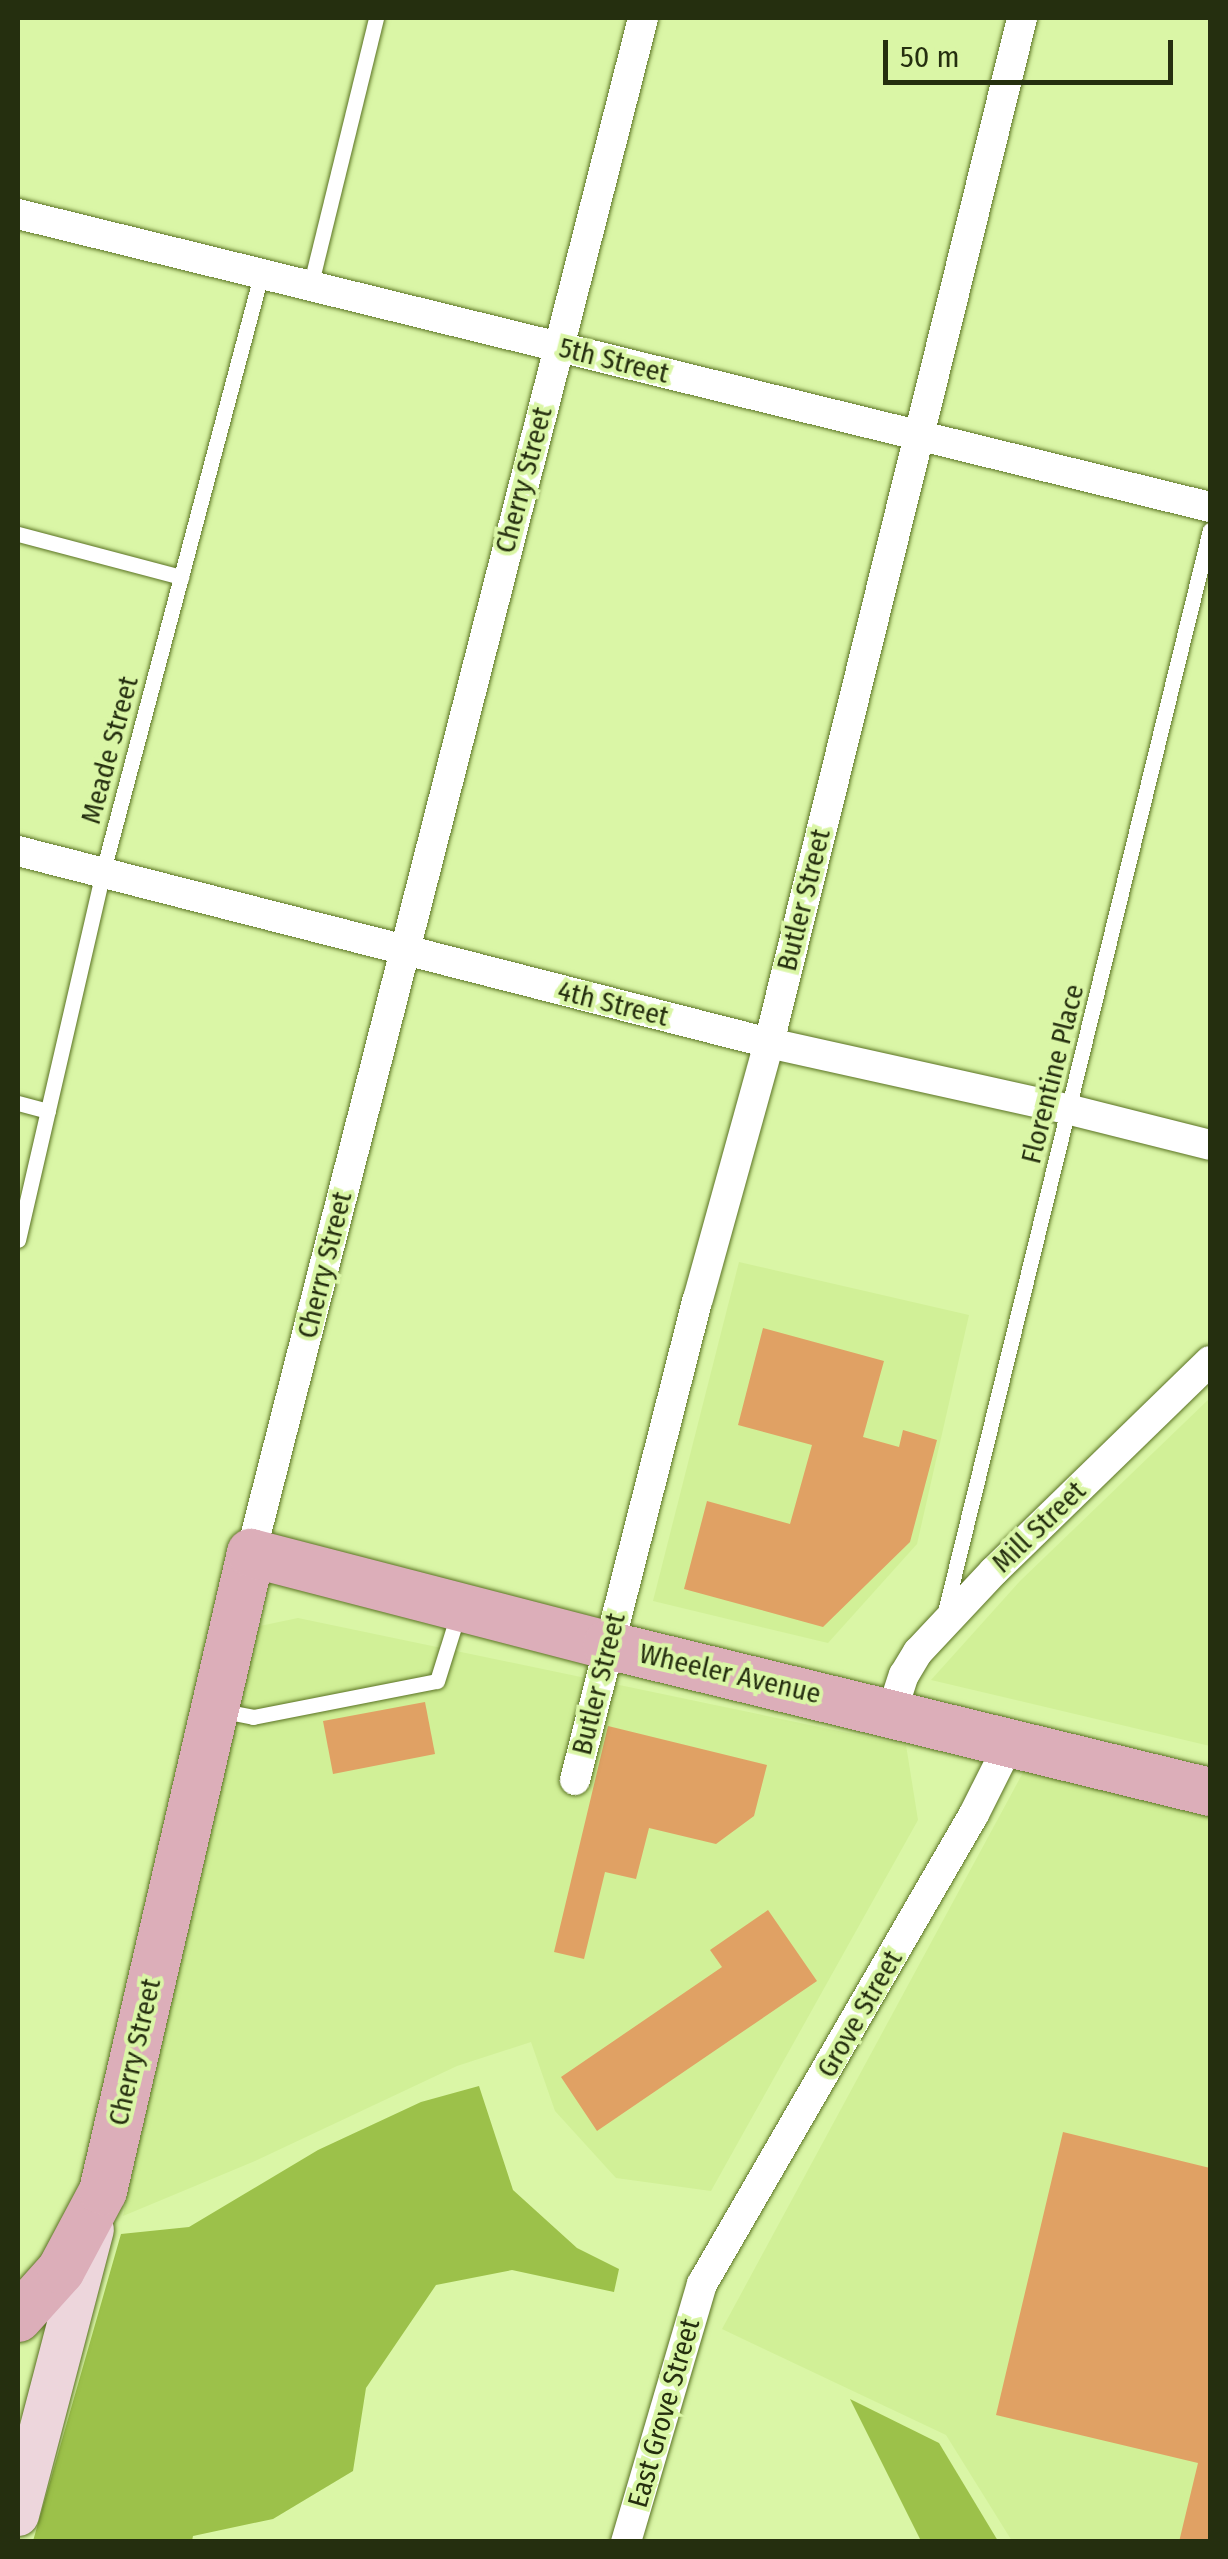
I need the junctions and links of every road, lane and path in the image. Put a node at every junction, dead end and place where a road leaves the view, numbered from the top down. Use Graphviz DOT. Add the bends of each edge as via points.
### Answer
graph roads {
  1 [pos="376,18"];
  2 [pos="643,18"];
  3 [pos="1022,18"];
  4 [pos="18,214"];
  5 [pos="260,275"];
  6 [pos="310,287"];
  7 [pos="558,348"];
  8 [pos="918,435"];
  9 [pos="1210,506"];
  10 [pos="1210,530"];
  11 [pos="18,534"];
  12 [pos="181,577"];
  13 [pos="18,851"];
  14 [pos="103,872"];
  15 [pos="402,951"];
  16 [pos="769,1043"];
  17 [pos="18,1103"];
  18 [pos="1070,1110"];
  19 [pos="48,1111"];
  20 [pos="1210,1146"];
  21 [pos="18,1240"];
  22 [pos="1210,1361"];
  23 [pos="251,1552"];
  24 [pos="461,1607"];
  25 [pos="940,1629"];
  26 [pos="607,1645"];
  27 [pos="215,1709"];
  28 [pos="892,1711"];
  29 [pos="1010,1740"];
  30 [pos="575,1780"];
  31 [pos="1206,1786"];
  32 [pos="103,2191"];
  33 [pos="702,2284"];
  34 [pos="18,2318"];
  35 [pos="18,2515"];
  36 [pos="626,2542"];
  1 -- 6 [label="lane"];
  2 -- 7 [label="street, Cherry Street"];
  3 -- 8 [label="street, Butler Street"];
  4 -- 5 [label="street, 5th Street"];
  5 -- 6 [label="street, 5th Street"];
  5 -- 12 [label="lane, Meade Street"];
  6 -- 7 [label="street, 5th Street"];
  7 -- 8 [label="street, 5th Street"];
  7 -- 15 [label="street, Cherry Street"];
  8 -- 9 [label="street, 5th Street"];
  8 -- 16 [label="street, Butler Street"];
  10 -- 18 [label="lane, Florentine Place"];
  11 -- 12 [label="lane"];
  12 -- 14 [label="lane, Meade Street"];
  13 -- 14 [label="street, 4th Street"];
  14 -- 15 [label="street, 4th Street"];
  14 -- 19 [label="lane, Meade Street"];
  15 -- 16 [label="street, 4th Street"];
  15 -- 23 [label="street, Cherry Street"];
  16 -- 18 [label="street, 4th Street"];
  16 -- 26 [label="street, Butler Street"];
  17 -- 19 [label="lane"];
  18 -- 20 [label="street, 4th Street"];
  18 -- 25 [label="lane, Florentine Place"];
  19 -- 21 [label="lane, Meade Street"];
  22 -- 25 [label="street, Mill Street"];
  23 -- 24 [label="main road, Wheeler Avenue"];
  23 -- 27 [label="main road, Cherry Street"];
  24 -- 26 [label="main road, Wheeler Avenue"];
  24 -- 27 [label="lane" via="437,1680 253,1717"];
  25 -- 28 [label="street, Mill Street" via="904,1674"];
  26 -- 28 [label="main road, Wheeler Avenue"];
  26 -- 30 [label="street, Butler Street"];
  27 -- 32 [label="main road, Cherry Street"];
  28 -- 29 [label="main road, Wheeler Avenue"];
  29 -- 31 [label="main road, Wheeler Avenue"];
  29 -- 33 [label="street, Grove Street" via="974,1814"];
  32 -- 34 [label="main road" via="61,2270"];
  32 -- 35 [label="main road, Cherry Street"];
  33 -- 36 [label="street, East Grove Street"];
}
